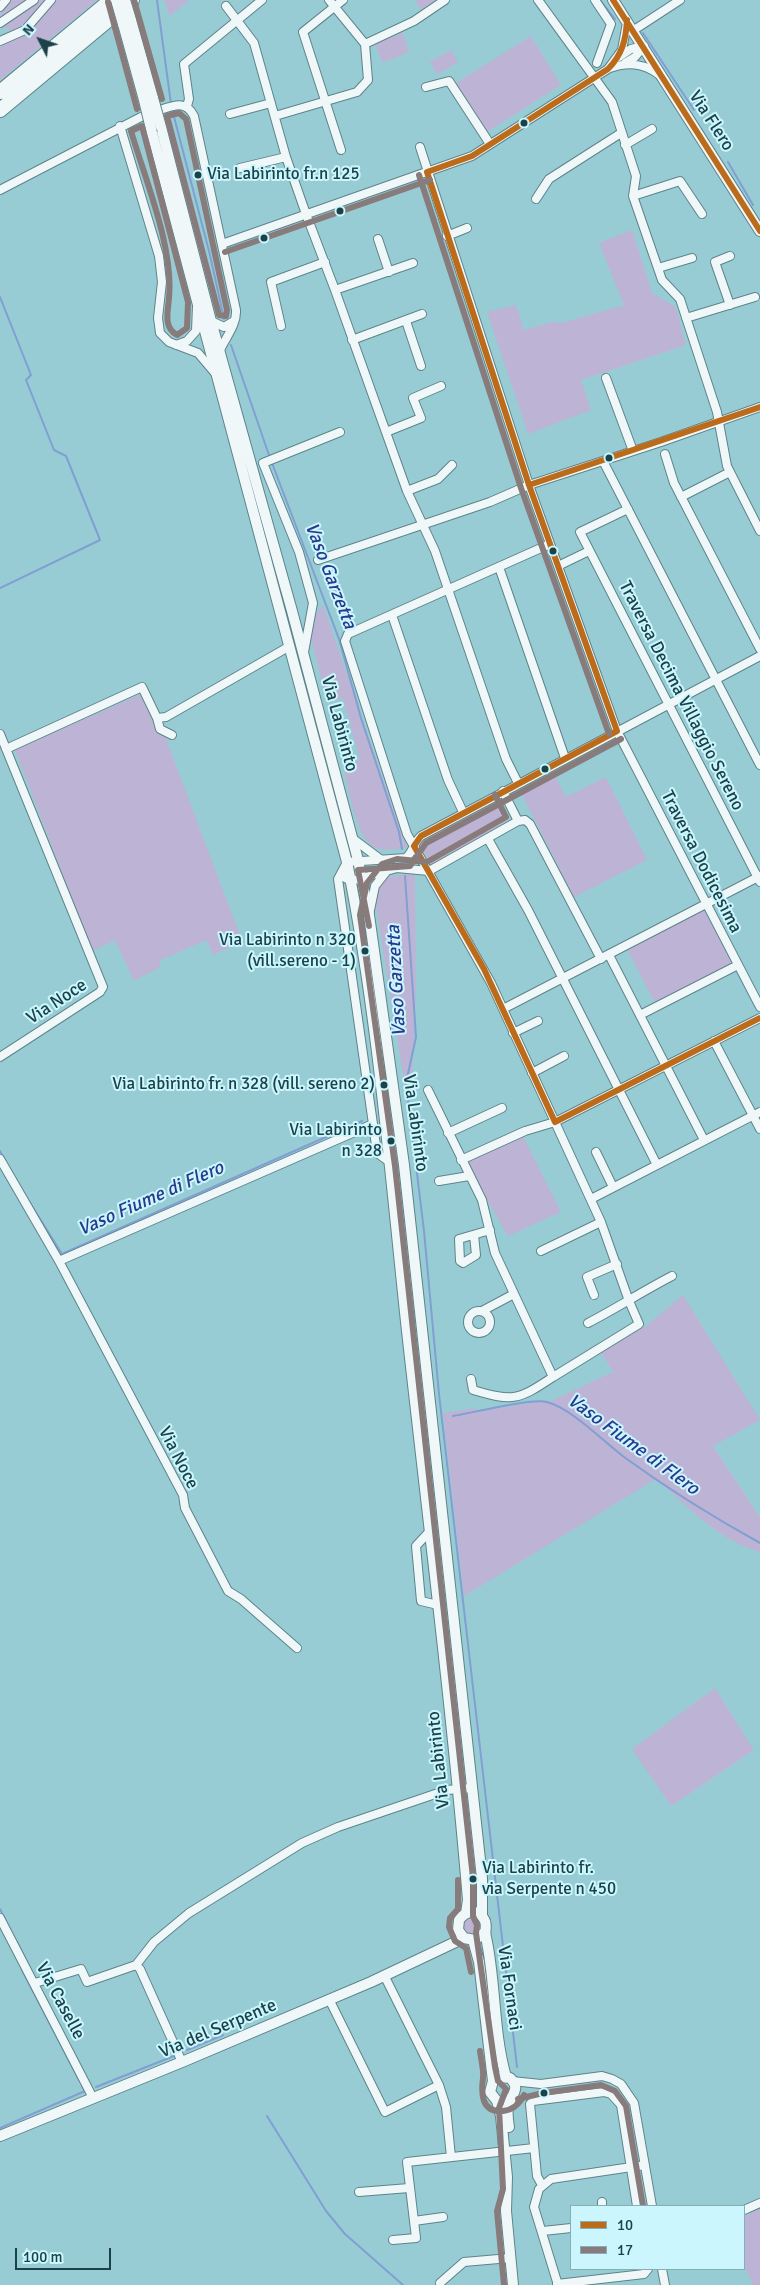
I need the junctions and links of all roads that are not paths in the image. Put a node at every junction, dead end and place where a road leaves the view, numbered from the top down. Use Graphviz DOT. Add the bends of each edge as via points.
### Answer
graph roads {
  1 [pos="6,0"];
  2 [pos="34,0"];
  3 [pos="51,0"];
  4 [pos="111,0"];
  5 [pos="116,0"];
  6 [pos="125,0"];
  7 [pos="132,0"];
  8 [pos="262,0"];
  9 [pos="343,0"];
  10 [pos="446,0"];
  11 [pos="538,0"];
  12 [pos="595,0"];
  13 [pos="613,0"];
  14 [pos="680,0"];
  15 [pos="332,3"];
  16 [pos="226,6"];
  17 [pos="0,7"];
  18 [pos="237,20"];
  19 [pos="627,20"];
  20 [pos="127,22"];
  21 [pos="0,23"];
  22 [pos="634,30"];
  23 [pos="0,42"];
  24 [pos="365,44"];
  25 [pos="644,46"];
  26 [pos="620,61"];
  27 [pos="597,63"];
  28 [pos="594,78"];
  29 [pos="664,78"];
  30 [pos="426,88"];
  31 [pos="0,92"];
  32 [pos="148,99"];
  33 [pos="324,101"];
  34 [pos="271,103"];
  35 [pos="187,106"];
  36 [pos="164,109"];
  37 [pos="0,110"];
  38 [pos="230,114"];
  39 [pos="275,116"];
  40 [pos="141,117"];
  41 [pos="120,126"];
  42 [pos="652,129"];
  43 [pos="621,133"];
  44 [pos="490,144"];
  45 [pos="625,145"];
  46 [pos="420,147"];
  47 [pos="341,150"];
  48 [pos="286,157"];
  49 [pos="240,168"];
  50 [pos="427,172"];
  51 [pos="0,190"];
  52 [pos="633,196"];
  53 [pos="536,199"];
  54 [pos="306,214"];
  55 [pos="702,214"];
  56 [pos="467,228"];
  57 [pos="760,230"];
  58 [pos="447,236"];
  59 [pos="378,239"];
  60 [pos="222,244"];
  61 [pos="730,256"];
  62 [pos="692,258"];
  63 [pos="325,262"];
  64 [pos="413,263"];
  65 [pos="658,268"];
  66 [pos="389,272"];
  67 [pos="335,290"];
  68 [pos="755,297"];
  69 [pos="198,302"];
  70 [pos="730,305"];
  71 [pos="422,314"];
  72 [pos="686,318"];
  73 [pos="211,321"];
  74 [pos="234,321"];
  75 [pos="406,321"];
  76 [pos="281,326"];
  77 [pos="352,340"];
  78 [pos="176,344"];
  79 [pos="219,352"];
  80 [pos="421,366"];
  81 [pos="217,376"];
  82 [pos="606,378"];
  83 [pos="441,386"];
  84 [pos="760,407"];
  85 [pos="719,422"];
  86 [pos="340,432"];
  87 [pos="386,432"];
  88 [pos="633,451"];
  89 [pos="665,454"];
  90 [pos="250,458"];
  91 [pos="268,461"];
  92 [pos="603,461"];
  93 [pos="452,465"];
  94 [pos="730,472"];
  95 [pos="530,485"];
  96 [pos="407,491"];
  97 [pos="681,497"];
  98 [pos="628,509"];
  99 [pos="422,526"];
  100 [pos="760,531"];
  101 [pos="550,544"];
  102 [pos="589,551"];
  103 [pos="318,560"];
  104 [pos="558,566"];
  105 [pos="499,567"];
  106 [pos="447,589"];
  107 [pos="392,615"];
  108 [pos="290,646"];
  109 [pos="760,649"];
  110 [pos="304,654"];
  111 [pos="760,656"];
  112 [pos="716,679"];
  113 [pos="668,704"];
  114 [pos="157,718"];
  115 [pos="616,731"];
  116 [pos="0,734"];
  117 [pos="172,735"];
  118 [pos="6,748"];
  119 [pos="565,758"];
  120 [pos="760,765"];
  121 [pos="518,783"];
  122 [pos="503,791"];
  123 [pos="463,812"];
  124 [pos="518,821"];
  125 [pos="352,838"];
  126 [pos="488,839"];
  127 [pos="414,846"];
  128 [pos="380,858"];
  129 [pos="352,861"];
  130 [pos="386,871"];
  131 [pos="429,871"];
  132 [pos="339,876"];
  133 [pos="361,878"];
  134 [pos="759,879"];
  135 [pos="351,880"];
  136 [pos="705,904"];
  137 [pos="369,915"];
  138 [pos="609,955"];
  139 [pos="600,958"];
  140 [pos="738,965"];
  141 [pos="562,979"];
  142 [pos="760,1007"];
  143 [pos="503,1010"];
  144 [pos="640,1015"];
  145 [pos="760,1018"];
  146 [pos="538,1021"];
  147 [pos="514,1033"];
  148 [pos="714,1041"];
  149 [pos="564,1056"];
  150 [pos="0,1057"];
  151 [pos="666,1066"];
  152 [pos="532,1073"];
  153 [pos="428,1090"];
  154 [pos="619,1090"];
  155 [pos="502,1108"];
  156 [pos="756,1114"];
  157 [pos="555,1122"];
  158 [pos="373,1124"];
  159 [pos="760,1129"];
  160 [pos="448,1133"];
  161 [pos="704,1140"];
  162 [pos="596,1152"];
  163 [pos="0,1159"];
  164 [pos="461,1160"];
  165 [pos="391,1163"];
  166 [pos="657,1165"];
  167 [pos="469,1176"];
  168 [pos="439,1180"];
  169 [pos="613,1187"];
  170 [pos="591,1199"];
  171 [pos="601,1222"];
  172 [pos="490,1230"];
  173 [pos="474,1235"];
  174 [pos="541,1251"];
  175 [pos="59,1261"];
  176 [pos="617,1264"];
  177 [pos="672,1276"];
  178 [pos="514,1294"];
  179 [pos="594,1295"];
  180 [pos="629,1301"];
  181 [pos="482,1311"];
  182 [pos="588,1323"];
  183 [pos="553,1378"];
  184 [pos="471,1379"];
  185 [pos="430,1531"];
  186 [pos="438,1605"];
  187 [pos="297,1648"];
  188 [pos="460,1673"];
  189 [pos="446,1674"];
  190 [pos="472,1788"];
  191 [pos="459,1789"];
  192 [pos="466,1913"];
  193 [pos="482,1915"];
  194 [pos="0,1918"];
  195 [pos="485,1932"];
  196 [pos="465,1936"];
  197 [pos="136,1965"];
  198 [pos="384,1975"];
  199 [pos="36,1983"];
  200 [pos="329,1999"];
  201 [pos="182,2062"];
  202 [pos="583,2079"];
  203 [pos="493,2081"];
  204 [pos="512,2083"];
  205 [pos="439,2085"];
  206 [pos="586,2093"];
  207 [pos="94,2098"];
  208 [pos="510,2100"];
  209 [pos="497,2101"];
  210 [pos="0,2136"];
  211 [pos="534,2148"];
  212 [pos="508,2150"];
  213 [pos="451,2157"];
  214 [pos="645,2165"];
  215 [pos="630,2168"];
  216 [pos="542,2185"];
  217 [pos="409,2188"];
  218 [pos="359,2192"];
  219 [pos="760,2203"];
  220 [pos="637,2205"];
  221 [pos="652,2205"];
  222 [pos="745,2210"];
  223 [pos="443,2217"];
  224 [pos="414,2221"];
  225 [pos="570,2228"];
  226 [pos="543,2231"];
  227 [pos="393,2240"];
  228 [pos="510,2258"];
  229 [pos="613,2270"];
  230 [pos="662,2270"];
  231 [pos="646,2272"];
  232 [pos="615,2278"];
  233 [pos="440,2283"];
  234 [pos="513,2285"];
  235 [pos="558,2285"];
  236 [pos="665,2285"];
  1 -- 17 [label="street"];
  2 -- 21 [label="street"];
  3 -- 23 [label="street" via="25,30"];
  4 -- 31 [label="highway"];
  5 -- 20 [label="street, Via Labirinto, bridge"];
  6 -- 20 [label="street, Via Labirinto, bridge"];
  7 -- 37 [label="highway"];
  8 -- 18 [label="street"];
  9 -- 15 [label="street"];
  10 -- 24 [label="street" via="414,21"];
  11 -- 28 [label="street"];
  12 -- 27 [label="street" via="611,24"];
  13 -- 19 [label="street, Via Flero"];
  14 -- 22 [label="street"];
  15 -- 24 [label="street"];
  15 -- 33 [label="street" via="303,32"];
  16 -- 18 [label="street"];
  18 -- 34 [label="street" via="254,43"];
  18 -- 35 [label="street" via="184,64 190,99"];
  19 -- 22 [label="street, Via Flero"];
  19 -- 26 [label="street"];
  20 -- 32 [label="street, Via Labirinto"];
  22 -- 25 [label="street, Via Flero"];
  24 -- 33 [label="street" via="369,74 365,86 357,92"];
  25 -- 26 [label="street" via="631,49"];
  25 -- 29 [label="street, Via Flero"];
  26 -- 28 [label="street"];
  26 -- 29 [label="street" via="641,65"];
  28 -- 43 [label="street" via="612,102"];
  28 -- 44 [label="street"];
  29 -- 57 [label="street, Via Flero"];
  30 -- 44 [label="street" via="449,81"];
  32 -- 69 [label="street, Via Labirinto, bridge" via="152,133"];
  32 -- 73 [label="street, Via Labirinto, bridge" via="161,127"];
  33 -- 39 [label="street"];
  33 -- 47 [label="street"];
  34 -- 38 [label="street"];
  34 -- 39 [label="street"];
  35 -- 36 [label="street" via="175,105"];
  35 -- 60 [label="street" via="194,116"];
  39 -- 48 [label="street"];
  40 -- 41 [label="street"];
  41 -- 51 [label="street"];
  41 -- 78 [label="street" via="160,256 162,282 158,326 164,338"];
  42 -- 45 [label="street"];
  43 -- 45 [label="street"];
  43 -- 53 [label="street" via="549,179"];
  44 -- 50 [label="street" via="472,156"];
  45 -- 52 [label="street" via="636,176"];
  46 -- 50 [label="street, Traversa Dodicesima"];
  48 -- 49 [label="street"];
  48 -- 54 [label="street"];
  50 -- 54 [label="street"];
  50 -- 58 [label="street, Traversa Dodicesima"];
  52 -- 55 [label="street" via="680,182"];
  52 -- 65 [label="street"];
  54 -- 60 [label="street"];
  54 -- 63 [label="street"];
  56 -- 58 [label="street"];
  58 -- 95 [label="street, Traversa Dodicesima"];
  59 -- 66 [label="street"];
  60 -- 74 [label="street" via="236,310"];
  61 -- 70 [label="street" via="715,262"];
  62 -- 65 [label="street"];
  63 -- 67 [label="street"];
  63 -- 76 [label="street" via="271,282"];
  64 -- 66 [label="street"];
  65 -- 72 [label="street" via="662,280 680,299"];
  66 -- 67 [label="street"];
  67 -- 77 [label="street"];
  68 -- 70 [label="street"];
  69 -- 78 [label="street" via="196,331 187,341"];
  69 -- 81 [label="street, Via Labirinto"];
  70 -- 72 [label="street"];
  71 -- 75 [label="street"];
  72 -- 85 [label="street"];
  73 -- 74 [label="street" via="224,326"];
  73 -- 79 [label="street, Via Labirinto"];
  74 -- 79 [label="street"];
  75 -- 77 [label="street"];
  75 -- 80 [label="street"];
  77 -- 87 [label="street"];
  78 -- 81 [label="street" via="198,353"];
  79 -- 90 [label="street, Via Labirinto"];
  81 -- 108 [label="street, Via Labirinto"];
  82 -- 88 [label="street"];
  83 -- 87 [label="street" via="414,398 421,418"];
  84 -- 85 [label="street"];
  85 -- 88 [label="street"];
  85 -- 94 [label="street"];
  86 -- 91 [label="street"];
  87 -- 96 [label="street"];
  88 -- 92 [label="street"];
  89 -- 97 [label="street"];
  90 -- 91 [label="street"];
  90 -- 110 [label="street, Via Labirinto"];
  91 -- 110 [label="street" via="313,603"];
  92 -- 95 [label="street"];
  92 -- 98 [label="street"];
  93 -- 96 [label="street" via="438,479"];
  94 -- 97 [label="street"];
  94 -- 100 [label="street"];
  95 -- 99 [label="street"];
  95 -- 101 [label="street, Traversa Dodicesima"];
  96 -- 99 [label="street"];
  97 -- 109 [label="street"];
  98 -- 102 [label="street, Traversa Decima Villaggio Sereno" via="580,532"];
  98 -- 112 [label="street"];
  99 -- 103 [label="street"];
  99 -- 106 [label="street" via="435,551"];
  101 -- 104 [label="street, Traversa Dodicesima"];
  101 -- 105 [label="street"];
  102 -- 104 [label="street"];
  102 -- 113 [label="street, Traversa Decima Villaggio Sereno"];
  104 -- 115 [label="street, Traversa Dodicesima"];
  105 -- 106 [label="street"];
  105 -- 119 [label="street"];
  106 -- 107 [label="street"];
  106 -- 121 [label="street" via="506,759"];
  107 -- 123 [label="street" via="448,780"];
  107 -- 127 [label="street, Via Labirinto" via="348,634 345,641 407,834"];
  108 -- 114 [label="street" via="166,717"];
  108 -- 129 [label="street, Via Labirinto"];
  110 -- 125 [label="street, Via Labirinto"];
  111 -- 112 [label="street"];
  112 -- 113 [label="street"];
  112 -- 120 [label="street"];
  113 -- 115 [label="street"];
  113 -- 134 [label="street, Traversa Decima Villaggio Sereno"];
  114 -- 117 [label="street" via="160,729"];
  114 -- 118 [label="street" via="142,687"];
  115 -- 119 [label="street"];
  115 -- 136 [label="street, Traversa Dodicesima"];
  116 -- 118 [label="street"];
  118 -- 150 [label="street, Via Noce" via="104,987"];
  119 -- 121 [label="street"];
  121 -- 122 [label="street"];
  122 -- 123 [label="street"];
  122 -- 124 [label="street"];
  123 -- 127 [label="street" via="421,836"];
  124 -- 126 [label="street"];
  124 -- 139 [label="street" via="525,820 530,824"];
  125 -- 128 [label="street"];
  125 -- 129 [label="street, Via Labirinto"];
  126 -- 131 [label="street"];
  126 -- 141 [label="street"];
  127 -- 128 [label="street" via="406,858"];
  127 -- 131 [label="street, Via Labirinto"];
  128 -- 129 [label="street"];
  129 -- 132 [label="street"];
  129 -- 133 [label="street, Via Labirinto"];
  129 -- 135 [label="street, Via Labirinto"];
  130 -- 131 [label="street" via="397,868"];
  130 -- 133 [label="street"];
  130 -- 137 [label="street" via="375,886"];
  131 -- 143 [label="street, Via Labirinto"];
  132 -- 135 [label="street"];
  132 -- 158 [label="street, Via Labirinto"];
  133 -- 135 [label="street"];
  133 -- 137 [label="street, Via Labirinto"];
  134 -- 136 [label="street"];
  135 -- 165 [label="street, Via Labirinto"];
  136 -- 138 [label="street"];
  136 -- 140 [label="street, Traversa Dodicesima"];
  137 -- 188 [label="street, Via Labirinto" via="404,1165"];
  138 -- 139 [label="street"];
  138 -- 144 [label="street"];
  139 -- 141 [label="street"];
  140 -- 142 [label="street, Traversa Dodicesima"];
  140 -- 144 [label="street"];
  141 -- 143 [label="street"];
  141 -- 154 [label="street"];
  143 -- 147 [label="street, Via Labirinto"];
  144 -- 151 [label="street"];
  145 -- 148 [label="street"];
  146 -- 147 [label="street"];
  147 -- 152 [label="street, Via Labirinto"];
  148 -- 151 [label="street"];
  148 -- 156 [label="street"];
  149 -- 152 [label="street"];
  151 -- 154 [label="street"];
  151 -- 161 [label="street"];
  152 -- 157 [label="street, Via Labirinto"];
  153 -- 160 [label="street"];
  154 -- 157 [label="street"];
  154 -- 166 [label="street"];
  155 -- 160 [label="street"];
  156 -- 159 [label="street"];
  156 -- 161 [label="street"];
  157 -- 164 [label="street" via="525,1131"];
  157 -- 170 [label="street, Via Labirinto"];
  158 -- 165 [label="street, Via Labirinto" via="377,1153"];
  158 -- 175 [label="street"];
  160 -- 164 [label="street"];
  161 -- 166 [label="street"];
  162 -- 169 [label="street"];
  163 -- 175 [label="street, Via Noce"];
  164 -- 167 [label="street"];
  165 -- 185 [label="street, Via Labirinto"];
  166 -- 169 [label="street"];
  167 -- 168 [label="street"];
  167 -- 172 [label="street" via="482,1200"];
  169 -- 170 [label="street"];
  170 -- 171 [label="street, Via Labirinto"];
  171 -- 174 [label="street"];
  171 -- 176 [label="street, Via Labirinto"];
  172 -- 173 [label="street"];
  172 -- 178 [label="street" via="495,1253"];
  175 -- 187 [label="street, Via Noce" via="182,1495 185,1508 228,1591"];
  176 -- 179 [label="street" via="587,1277"];
  176 -- 180 [label="street, Via Labirinto"];
  177 -- 180 [label="street"];
  178 -- 181 [label="street"];
  178 -- 183 [label="street"];
  180 -- 182 [label="street"];
  180 -- 183 [label="street, Via Labirinto" via="640,1324"];
  183 -- 184 [label="street" via="513,1399 473,1390"];
  185 -- 186 [label="street, Via Labirinto"];
  185 -- 186 [label="street" via="416,1546 422,1601"];
  186 -- 189 [label="street, Via Labirinto"];
  188 -- 189 [label="street"];
  188 -- 190 [label="street, Via Labirinto"];
  189 -- 191 [label="street, Via Labirinto"];
  190 -- 191 [label="street"];
  190 -- 193 [label="street, Via Labirinto" via="482,1878"];
  191 -- 192 [label="street, Via Labirinto" via="468,1900"];
  191 -- 197 [label="street" via="416,1800 302,1843 189,1914 154,1942"];
  192 -- 193 [label="street"];
  192 -- 196 [label="street" via="459,1920"];
  193 -- 195 [label="street, Via Fornaci" via="486,1922"];
  194 -- 199 [label="street, Via Caselle"];
  195 -- 196 [label="street, Via Fornaci" via="479,1938"];
  195 -- 204 [label="street, Via Fornaci" via="501,2056"];
  196 -- 198 [label="street, Via del Serpente"];
  196 -- 203 [label="street, Via Fornaci" via="479,1962"];
  197 -- 199 [label="street" via="87,1982 82,1969"];
  197 -- 201 [label="street"];
  198 -- 200 [label="street, Via del Serpente"];
  198 -- 205 [label="street"];
  199 -- 207 [label="street, Via Caselle"];
  200 -- 201 [label="street, Via del Serpente"];
  200 -- 205 [label="street" via="385,2112"];
  201 -- 207 [label="street, Via del Serpente"];
  202 -- 204 [label="street" via="541,2084"];
  202 -- 206 [label="street"];
  202 -- 214 [label="street" via="602,2076 627,2090 634,2103"];
  203 -- 204 [label="street" via="498,2077"];
  203 -- 209 [label="street, Via Fornaci" via="490,2092"];
  204 -- 208 [label="street"];
  205 -- 213 [label="street" via="446,2107"];
  206 -- 211 [label="street" via="533,2101 530,2109"];
  206 -- 215 [label="street" via="604,2092 617,2099"];
  207 -- 210 [label="street, Via del Serpente"];
  208 -- 209 [label="street"];
  208 -- 212 [label="street, Via Fornaci"];
  209 -- 212 [label="street, Via Fornaci"];
  211 -- 212 [label="street"];
  211 -- 216 [label="street"];
  212 -- 213 [label="street"];
  212 -- 228 [label="street, Via Fornaci" via="506,2210"];
  213 -- 217 [label="street" via="407,2162"];
  214 -- 215 [label="street"];
  214 -- 221 [label="street"];
  215 -- 216 [label="street" via="551,2179"];
  215 -- 220 [label="street"];
  216 -- 226 [label="street" via="534,2208"];
  217 -- 218 [label="street"];
  217 -- 224 [label="street"];
  219 -- 222 [label="street"];
  223 -- 224 [label="street"];
  224 -- 227 [label="street" via="416,2238"];
  225 -- 226 [label="street"];
  226 -- 235 [label="street"];
  228 -- 233 [label="street" via="464,2262"];
  228 -- 234 [label="street, Via Fornaci"];
  229 -- 232 [label="street"];
  230 -- 236 [label="street"];
  231 -- 232 [label="street"];
  232 -- 235 [label="street"];
}
